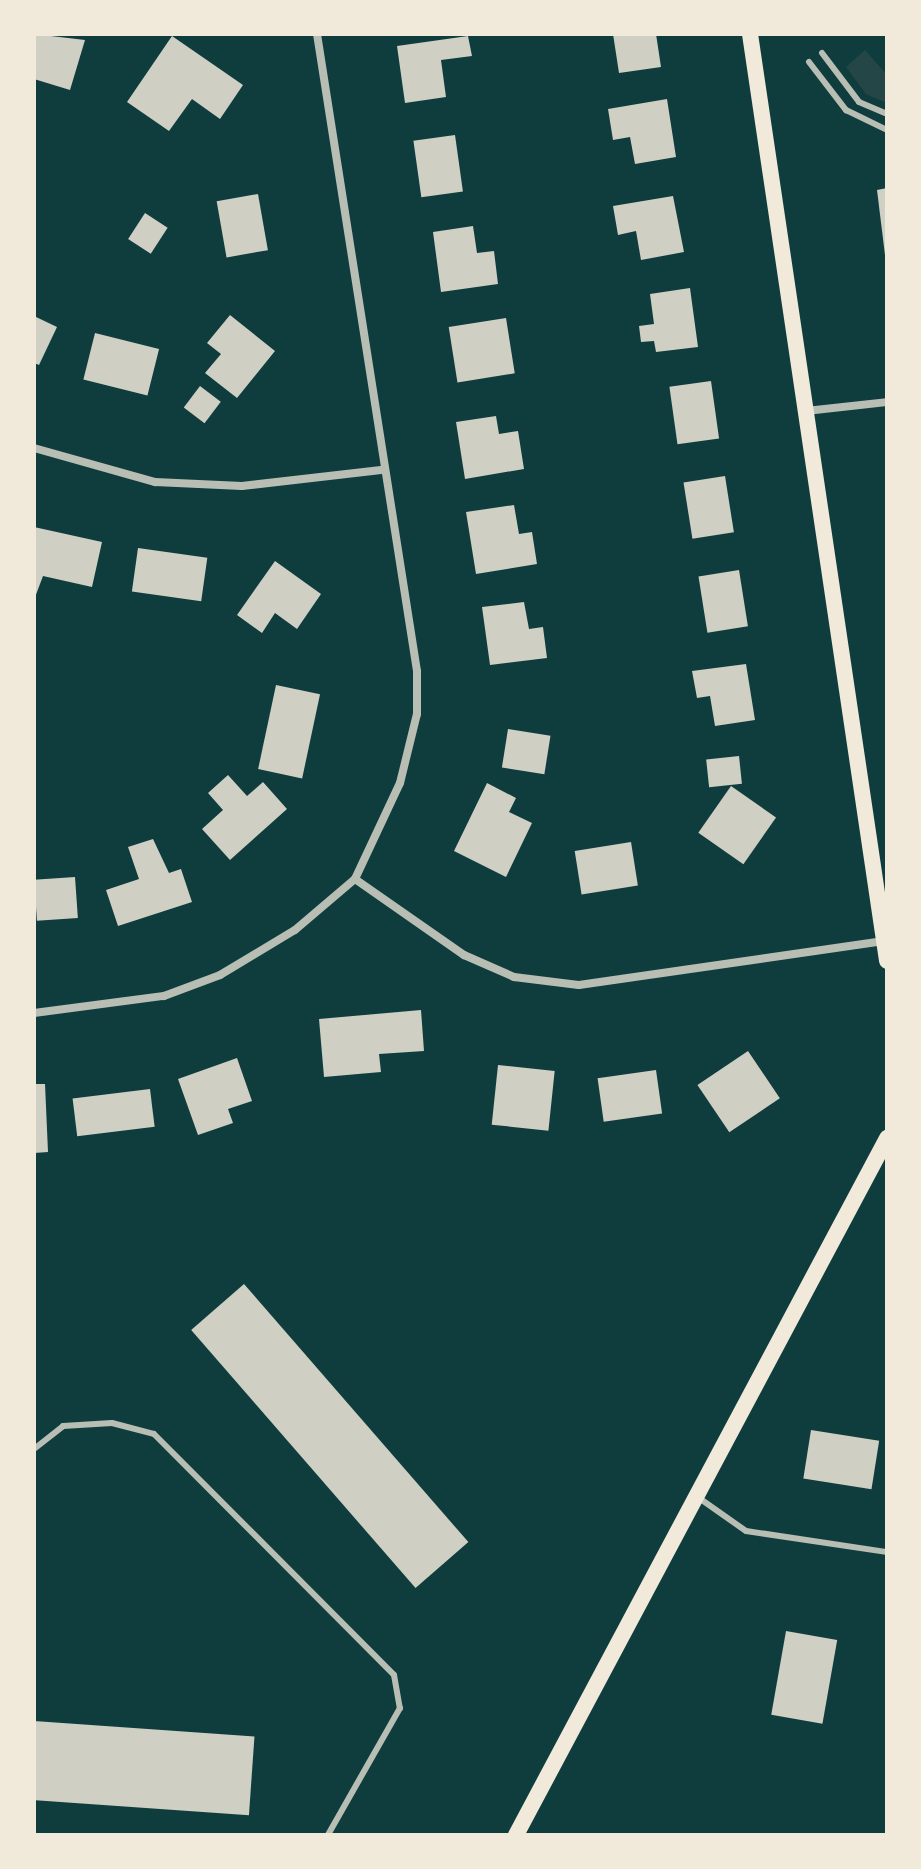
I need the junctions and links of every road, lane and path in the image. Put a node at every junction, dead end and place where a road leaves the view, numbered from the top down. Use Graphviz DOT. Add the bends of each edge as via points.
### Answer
graph roads {
  1 [pos="317,34"];
  2 [pos="750,34"];
  3 [pos="822,53"];
  4 [pos="809,62"];
  5 [pos="887,114"];
  6 [pos="887,130"];
  7 [pos="887,402"];
  8 [pos="805,411"];
  9 [pos="34,448"];
  10 [pos="381,470"];
  11 [pos="355,879"];
  12 [pos="884,941"];
  13 [pos="887,961"];
  14 [pos="34,1013"];
  15 [pos="887,1138"];
  16 [pos="34,1449"];
  17 [pos="696,1496"];
  18 [pos="887,1552"];
  19 [pos="328,1835"];
  20 [pos="516,1835"];
  1 -- 10 [label="street"];
  2 -- 8 [label="main road"];
  3 -- 5 [label="lane" via="859,102"];
  4 -- 6 [label="lane" via="846,110"];
  7 -- 8 [label="street"];
  8 -- 12 [label="main road"];
  9 -- 10 [label="street" via="155,482 242,486"];
  10 -- 11 [label="street" via="417,671 417,714 385,829"];
  11 -- 12 [label="street" via="422,931 527,979 579,985 680,976"];
  11 -- 14 [label="street" via="295,930 220,975 120,1005"];
  12 -- 13 [label="main road"];
  15 -- 17 [label="main road"];
  16 -- 19 [label="lane" via="63,1426 112,1423 154,1434 394,1675 400,1708"];
  17 -- 18 [label="lane" via="746,1531"];
  17 -- 20 [label="main road"];
}
